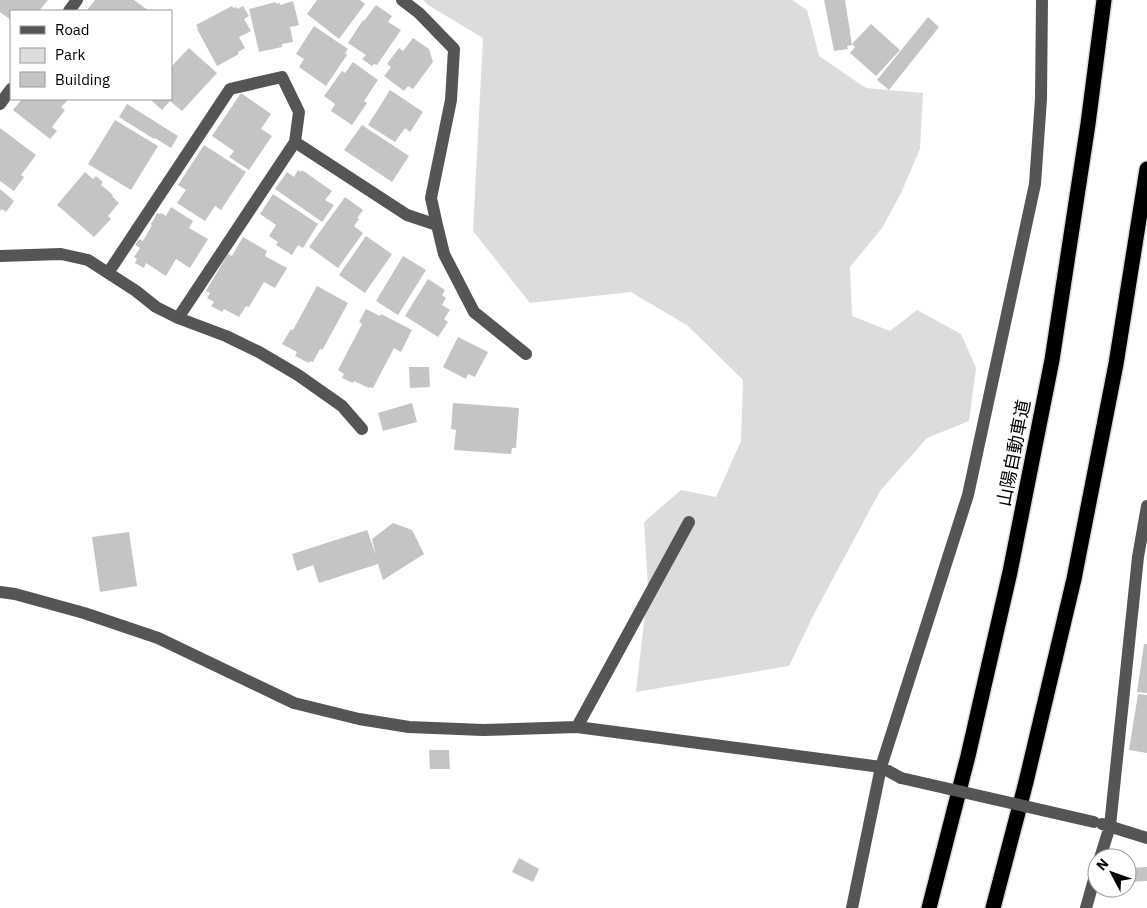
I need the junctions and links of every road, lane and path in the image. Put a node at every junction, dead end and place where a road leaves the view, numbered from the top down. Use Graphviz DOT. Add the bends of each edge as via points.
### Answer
graph roads {
  1 [pos="402,0"];
  2 [pos="1042,0"];
  3 [pos="1104,0"];
  4 [pos="10,90"];
  5 [pos="0,104"];
  6 [pos="295,142"];
  7 [pos="1147,169"];
  8 [pos="437,224"];
  9 [pos="0,256"];
  10 [pos="108,272"];
  11 [pos="178,318"];
  12 [pos="526,354"];
  13 [pos="362,429"];
  14 [pos="1147,506"];
  15 [pos="689,522"];
  16 [pos="0,592"];
  17 [pos="578,727"];
  18 [pos="881,767"];
  19 [pos="1110,826"];
  20 [pos="1147,838"];
  21 [pos="1103,848"];
  22 [pos="852,908"];
  23 [pos="929,908"];
  24 [pos="992,908"];
  1 -- 8 [label="street" via="454,49 451,100 431,198"];
  2 -- 18 [label="street" via="1041,99 1035,184 968,494"];
  3 -- 23 [label="highway, 山陽自動車道" via="1052,360 1010,572"];
  4 -- 5 [label="street"];
  6 -- 8 [label="street" via="407,215"];
  6 -- 10 [label="street" via="299,112 282,76 230,89"];
  6 -- 11 [label="street"];
  7 -- 24 [label="highway" via="1116,364 1074,579 1026,782"];
  8 -- 12 [label="street" via="444,254 474,312"];
  9 -- 10 [label="street" via="61,254 88,260"];
  10 -- 11 [label="street" via="156,307"];
  11 -- 13 [label="street" via="226,336 298,375 342,406"];
  14 -- 19 [label="street" via="1138,557"];
  15 -- 17 [label="street"];
  16 -- 17 [label="street" via="84,612 158,638 294,703 359,719 409,727 483,730"];
  17 -- 18 [label="street"];
  18 -- 19 [label="street, bridge" via="901,778"];
  18 -- 22 [label="street"];
  19 -- 20 [label="street"];
  19 -- 21 [label="street"];
}
